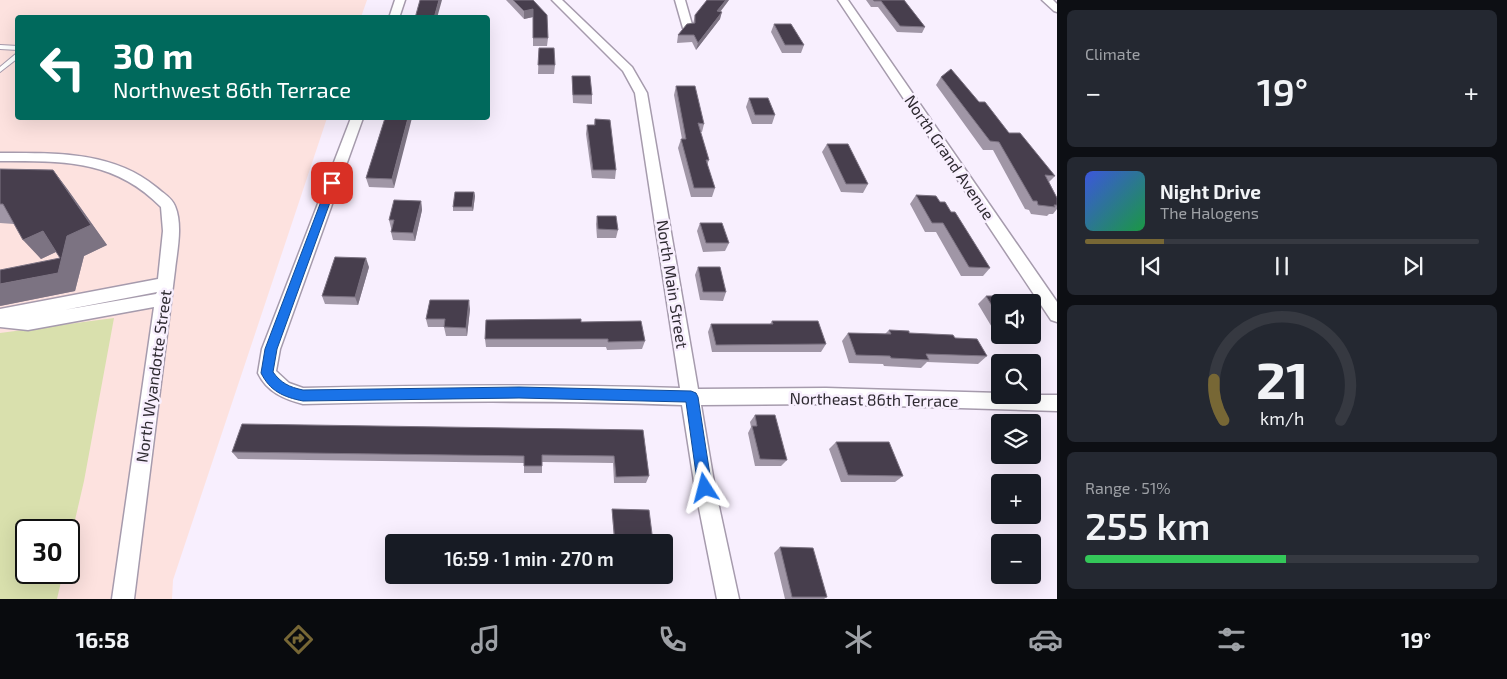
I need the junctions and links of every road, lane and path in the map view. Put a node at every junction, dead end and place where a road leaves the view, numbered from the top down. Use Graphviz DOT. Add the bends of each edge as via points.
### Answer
graph roads {
  1 [pos="400,0"];
  2 [pos="557,0"];
  3 [pos="680,0"];
  4 [pos="843,0"];
  5 [pos="1047,0"];
  6 [pos="1057,9"];
  7 [pos="395,15"];
  8 [pos="688,28"];
  9 [pos="0,48"];
  10 [pos="15,48"];
  11 [pos="15,57"];
  12 [pos="0,70"];
  13 [pos="356,120"];
  14 [pos="0,156"];
  15 [pos="164,292"];
  16 [pos="1057,315"];
  17 [pos="0,316"];
  18 [pos="0,321"];
  19 [pos="691,397"];
  20 [pos="1057,403"];
  21 [pos="123,599"];
  22 [pos="728,599"];
  1 -- 7 [label="street"];
  2 -- 19 [label="street, North Main Street" via="628,69 641,93"];
  3 -- 8 [label="street"];
  4 -- 16 [label="street, North Grand Avenue"];
  5 -- 6 [label="street"];
  9 -- 10 [label="lane"];
  11 -- 12 [label="lane"];
  13 -- 19 [label="street, Northeast 86th Terrace" via="271,349 267,373 274,384 287,393 303,396 560,393"];
  14 -- 15 [label="street, North Wyandotte Street" via="96,163 126,173 151,189 168,206 171,227"];
  15 -- 17 [label="street"];
  15 -- 18 [label="street" via="28,323"];
  15 -- 21 [label="street, North Wyandotte Street"];
  19 -- 20 [label="street, Northeast 86th Terrace" via="826,396"];
  19 -- 22 [label="street, North Main Street" via="705,488"];
}
